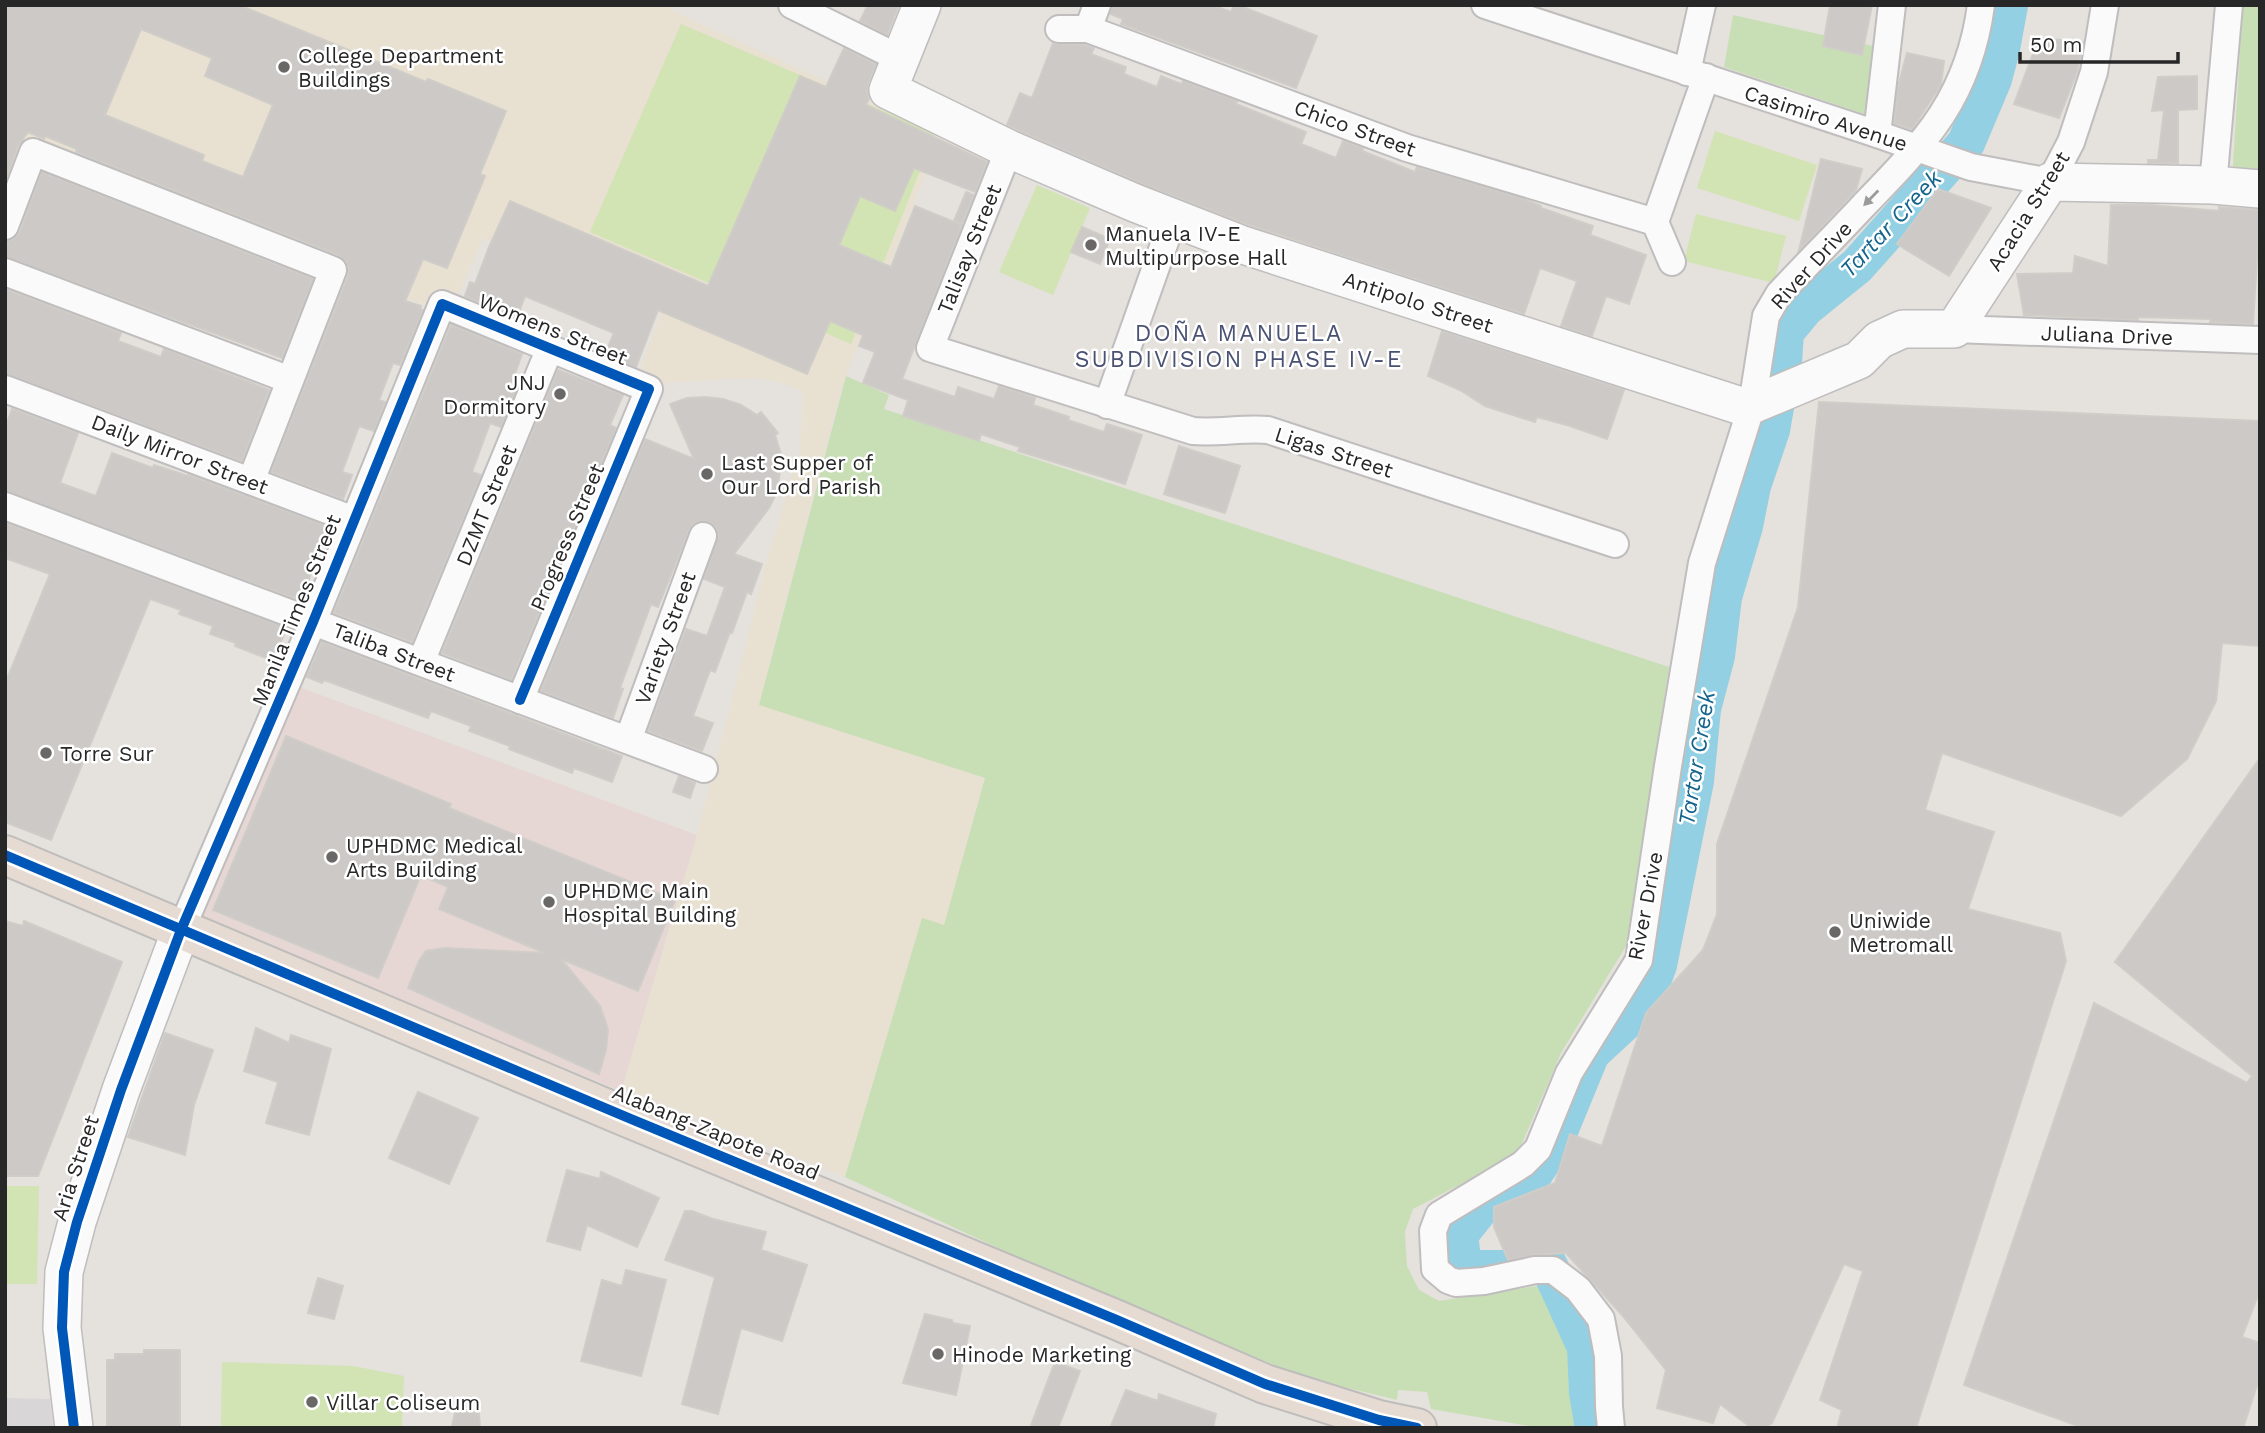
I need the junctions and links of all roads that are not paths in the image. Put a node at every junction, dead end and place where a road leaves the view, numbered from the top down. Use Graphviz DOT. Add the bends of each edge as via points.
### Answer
graph roads {
  1 [pos="792,5"];
  2 [pos="922,5"];
  3 [pos="1485,5"];
  4 [pos="1702,5"];
  5 [pos="1892,5"];
  6 [pos="1981,5"];
  7 [pos="2105,5"];
  8 [pos="2229,5"];
  9 [pos="1092,17"];
  10 [pos="1059,29"];
  11 [pos="894,75"];
  12 [pos="1697,75"];
  13 [pos="1877,134"];
  14 [pos="1009,149"];
  15 [pos="1927,152"];
  16 [pos="2050,182"];
  17 [pos="2213,185"];
  18 [pos="2260,189"];
  19 [pos="10,196"];
  20 [pos="1174,219"];
  21 [pos="1655,222"];
  22 [pos="5,226"];
  23 [pos="1672,262"];
  24 [pos="5,272"];
  25 [pos="442,304"];
  26 [pos="1954,329"];
  27 [pos="2260,340"];
  28 [pos="550,348"];
  29 [pos="930,348"];
  30 [pos="290,380"];
  31 [pos="5,389"];
  32 [pos="649,389"];
  33 [pos="1758,402"];
  34 [pos="1107,405"];
  35 [pos="251,481"];
  36 [pos="5,506"];
  37 [pos="354,520"];
  38 [pos="703,536"];
  39 [pos="1615,544"];
  40 [pos="313,622"];
  41 [pos="421,662"];
  42 [pos="520,700"];
  43 [pos="628,740"];
  44 [pos="704,769"];
  45 [pos="5,855"];
  46 [pos="181,930"];
  47 [pos="74,1428"];
  48 [pos="1417,1428"];
  49 [pos="1611,1428"];
  1 -- 11 [label="street"];
  2 -- 11 [label="street"];
  3 -- 12 [label="street, Casimiro Avenue"];
  4 -- 12 [label="street"];
  5 -- 13 [label="street"];
  6 -- 15 [label="street, River Drive" via="1959,85"];
  7 -- 16 [label="street, Acacia Street" via="2094,72 2071,142"];
  8 -- 17 [label="street"];
  9 -- 10 [label="street, Chico Street"];
  9 -- 21 [label="street, Chico Street" via="1407,148"];
  11 -- 14 [label="street, Antipolo Street"];
  12 -- 13 [label="street, Casimiro Avenue"];
  12 -- 21 [label="street"];
  13 -- 15 [label="street, Casimiro Avenue"];
  14 -- 20 [label="street, Antipolo Street"];
  14 -- 29 [label="street, Talisay Street"];
  15 -- 16 [label="street, Casimiro Avenue" via="1971,167"];
  15 -- 33 [label="street, River Drive, one-way" via="1779,294 1766,316"];
  16 -- 17 [label="street, Casimiro Avenue"];
  16 -- 26 [label="street, Acacia Street"];
  17 -- 18 [label="street, Casimiro Avenue"];
  19 -- 22 [label="street"];
  19 -- 30 [label="street" via="33,152 333,271"];
  20 -- 33 [label="street, Antipolo Street" via="1738,405"];
  20 -- 34 [label="street"];
  21 -- 23 [label="street"];
  24 -- 30 [label="street"];
  25 -- 28 [label="street, Womens Street"];
  25 -- 37 [label="street, Manila Times Street"];
  26 -- 27 [label="street, Juliana Drive"];
  26 -- 33 [label="street" via="1903,329 1879,340 1859,360"];
  28 -- 32 [label="street, Womens Street"];
  28 -- 41 [label="street, DZMT Street"];
  29 -- 34 [label="street, Ligas Street"];
  30 -- 35 [label="street"];
  31 -- 35 [label="street, Daily Mirror Street"];
  32 -- 42 [label="street, Progress Street"];
  33 -- 49 [label="street, River Drive" via="1702,563 1639,960 1569,1073 1538,1149 1523,1164 1439,1216 1433,1231 1435,1269 1455,1283 1553,1270 1577,1289 1601,1319 1608,1356"];
  34 -- 39 [label="street, Ligas Street" via="1193,431 1268,430"];
  35 -- 37 [label="street, Daily Mirror Street"];
  36 -- 40 [label="street, Taliba Street"];
  37 -- 40 [label="street, Manila Times Street"];
  38 -- 43 [label="street, Variety Street"];
  40 -- 41 [label="street, Taliba Street"];
  40 -- 46 [label="street, Manila Times Street"];
  41 -- 42 [label="street, Taliba Street"];
  42 -- 43 [label="street, Taliba Street"];
  43 -- 44 [label="street, Taliba Street"];
  45 -- 46 [label="highway, Alabang-Zapote Road"];
  46 -- 47 [label="street, Aria Street" via="121,1090 64,1272 62,1328"];
  46 -- 48 [label="highway, Alabang-Zapote Road" via="1265,1384"];
}
